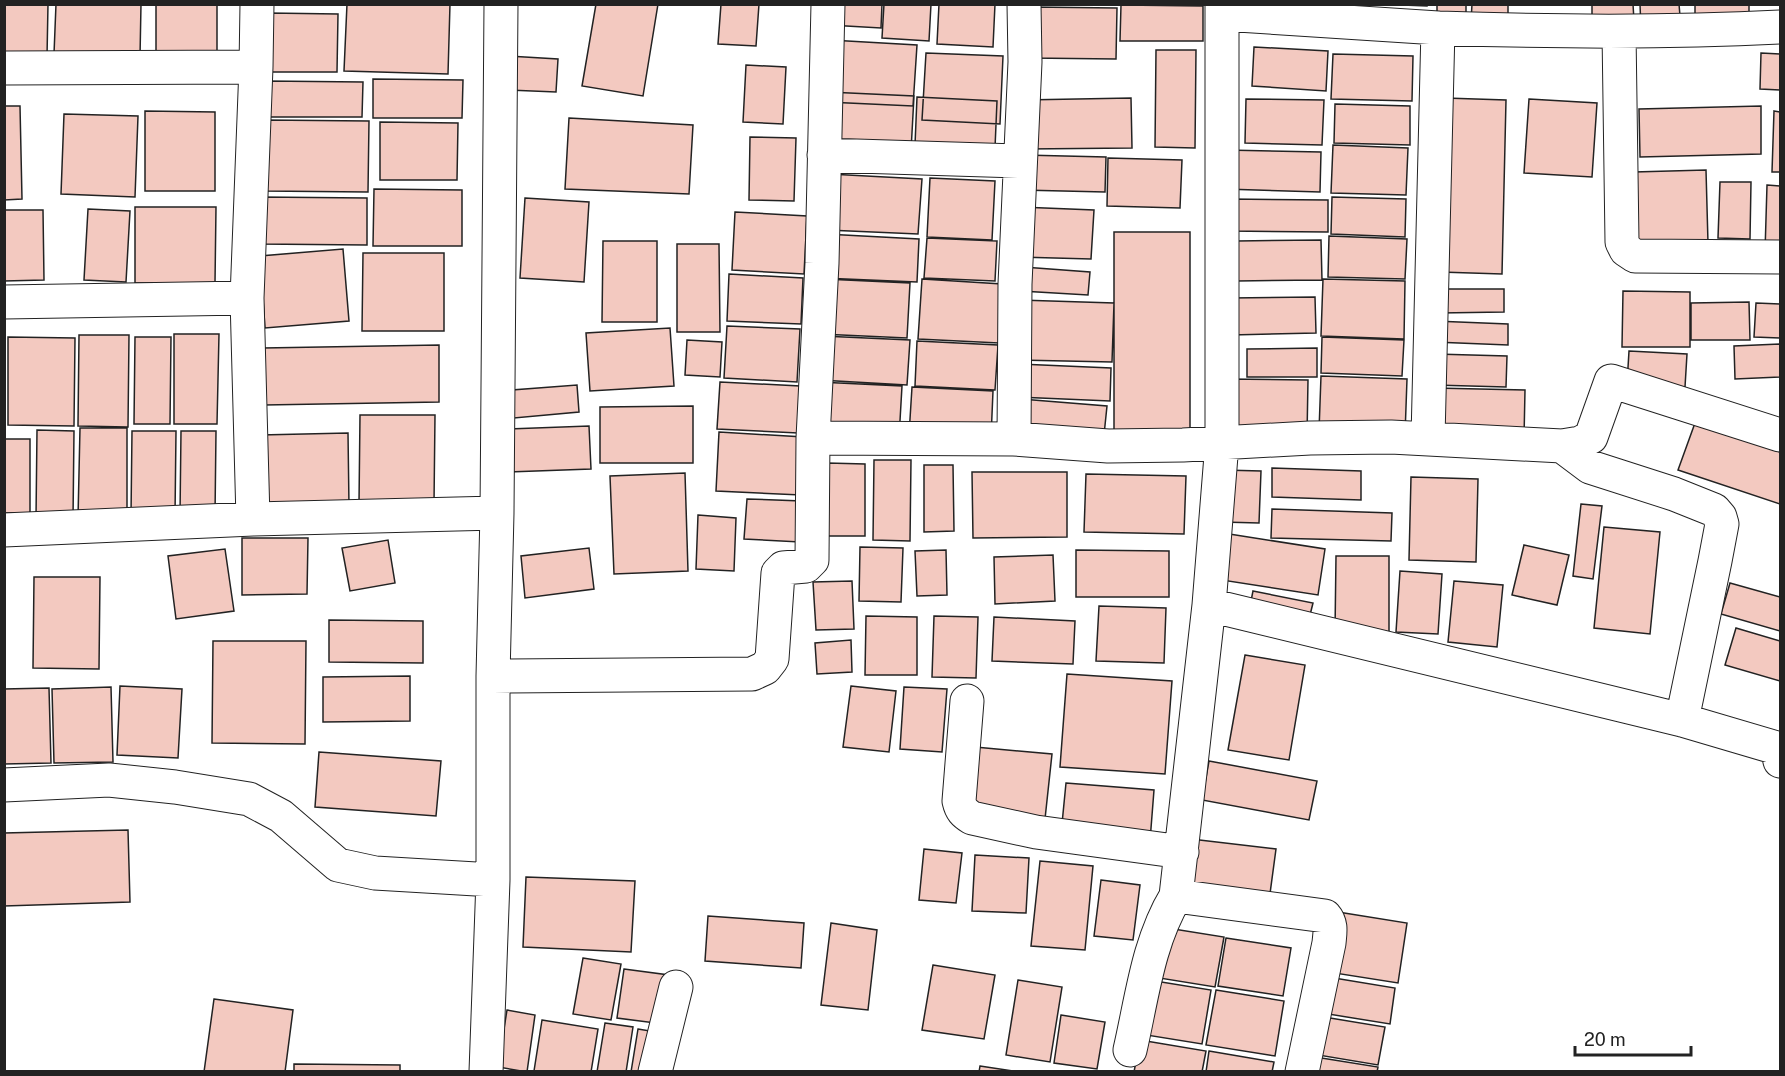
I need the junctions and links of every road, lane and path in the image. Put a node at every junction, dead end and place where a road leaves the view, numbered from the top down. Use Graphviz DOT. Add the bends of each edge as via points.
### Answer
graph roads {
  1 [pos="257,4"];
  2 [pos="501,4"];
  3 [pos="828,4"];
  4 [pos="1024,4"];
  5 [pos="1222,9"];
  6 [pos="1780,27"];
  7 [pos="1438,28"];
  8 [pos="1619,32"];
  9 [pos="256,67"];
  10 [pos="4,68"];
  11 [pos="824,155"];
  12 [pos="1019,160"];
  13 [pos="1780,257"];
  14 [pos="247,298"];
  15 [pos="4,302"];
  16 [pos="1780,435"];
  17 [pos="813,438"];
  18 [pos="1428,438"];
  19 [pos="1014,439"];
  20 [pos="1222,443"];
  21 [pos="1562,446"];
  22 [pos="497,513"];
  23 [pos="253,519"];
  24 [pos="4,531"];
  25 [pos="1209,605"];
  26 [pos="493,676"];
  27 [pos="967,700"];
  28 [pos="1682,720"];
  29 [pos="1780,761"];
  30 [pos="4,785"];
  31 [pos="1182,852"];
  32 [pos="493,880"];
  33 [pos="1176,896"];
  34 [pos="676,987"];
  35 [pos="1130,1050"];
  36 [pos="486,1071"];
  37 [pos="655,1071"];
  38 [pos="1302,1071"];
  1 -- 9 [label="street"];
  2 -- 22 [label="street"];
  3 -- 11 [label="street"];
  4 -- 12 [label="street"];
  5 -- 7 [label="street"];
  5 -- 20 [label="street"];
  6 -- 8 [label="street"];
  7 -- 8 [label="street"];
  7 -- 18 [label="street"];
  8 -- 13 [label="street" via="1624,247 1635,256"];
  9 -- 10 [label="street"];
  9 -- 14 [label="street"];
  11 -- 12 [label="street"];
  11 -- 17 [label="street"];
  12 -- 19 [label="street"];
  14 -- 15 [label="street"];
  14 -- 23 [label="street"];
  16 -- 21 [label="street" via="1611,381 1591,437 1580,444"];
  17 -- 19 [label="street"];
  17 -- 26 [label="street" via="812,560 806,566 783,568 778,573 772,659 765,669 752,674"];
  18 -- 20 [label="street"];
  18 -- 21 [label="street"];
  19 -- 20 [label="street" via="1108,446"];
  20 -- 25 [label="street"];
  21 -- 28 [label="street" via="1590,467 1674,494 1714,510 1720,517 1722,524"];
  22 -- 23 [label="street"];
  22 -- 26 [label="street"];
  23 -- 24 [label="street"];
  25 -- 28 [label="street"];
  25 -- 31 [label="street"];
  26 -- 32 [label="street"];
  27 -- 31 [label="street" via="959,801 965,814 1036,832"];
  28 -- 29 [label="street" via="1777,748"];
  30 -- 32 [label="street" via="109,780 249,799 281,816 338,865 375,873"];
  31 -- 33 [label="street"];
  32 -- 36 [label="street"];
  33 -- 35 [label="street" via="1154,942"];
  33 -- 38 [label="street" via="1325,915 1329,921 1329,943"];
  34 -- 37 [label="street"];
}
